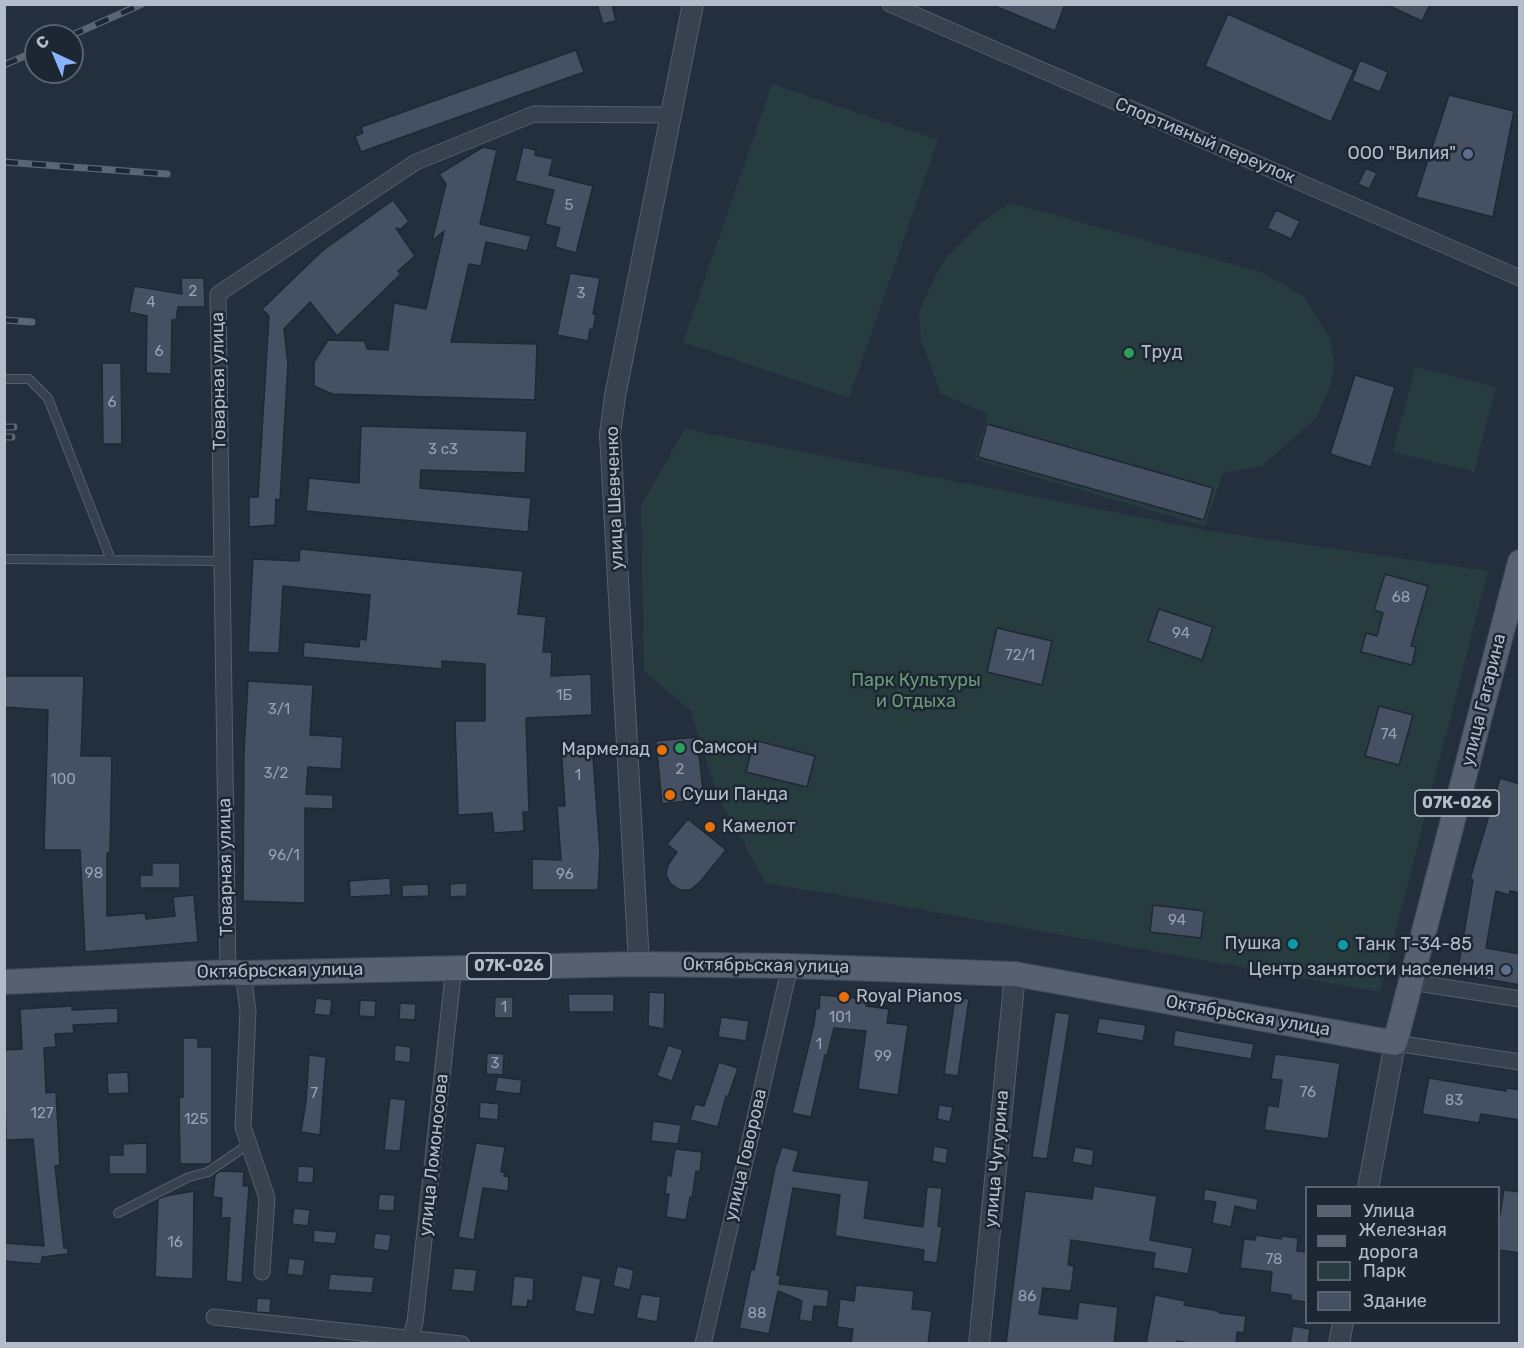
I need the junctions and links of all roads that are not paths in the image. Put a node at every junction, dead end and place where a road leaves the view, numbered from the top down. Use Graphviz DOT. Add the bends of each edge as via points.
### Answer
graph roads {
  1 [pos="693,4"];
  2 [pos="890,4"];
  3 [pos="671,115"];
  4 [pos="1520,278"];
  5 [pos="4,379"];
  6 [pos="4,559"];
  7 [pos="111,560"];
  8 [pos="222,561"];
  9 [pos="1520,562"];
  10 [pos="1516,588"];
  11 [pos="639,964"];
  12 [pos="789,966"];
  13 [pos="454,967"];
  14 [pos="235,972"];
  15 [pos="1015,974"];
  16 [pos="4,982"];
  17 [pos="1411,982"];
  18 [pos="1520,999"];
  19 [pos="1395,1043"];
  20 [pos="1520,1062"];
  21 [pos="249,1144"];
  22 [pos="1368,1186"];
  23 [pos="118,1213"];
  24 [pos="262,1272"];
  25 [pos="214,1317"];
  26 [pos="1343,1324"];
  27 [pos="410,1341"];
  28 [pos="462,1344"];
  29 [pos="702,1344"];
  30 [pos="979,1344"];
  31 [pos="1339,1344"];
  1 -- 3 [label="street, улица Шевченко"];
  2 -- 4 [label="street, Спортивный переулок"];
  3 -- 8 [label="street, Товарная улица" via="534,114 416,162 218,294"];
  3 -- 11 [label="street, улица Шевченко" via="610,434"];
  5 -- 7 [label="lane" via="29,379 48,398"];
  6 -- 7 [label="lane"];
  7 -- 8 [label="lane"];
  8 -- 14 [label="street, Товарная улица"];
  9 -- 10 [label="main road, улица Гагарина / 07К-026"];
  10 -- 17 [label="main road, улица Гагарина / 07К-026"];
  11 -- 12 [label="main road, Октябрьская улица / 07К-026"];
  11 -- 13 [label="main road, Октябрьская улица / 07К-026"];
  12 -- 15 [label="main road, Октябрьская улица / 07К-026"];
  12 -- 29 [label="street, улица Говорова"];
  13 -- 14 [label="main road, Октябрьская улица / 07К-026"];
  13 -- 27 [label="street, улица Ломоносова"];
  14 -- 16 [label="main road, Октябрьская улица / 07К-026"];
  14 -- 21 [label="street, Товарная улица" via="248,1011 243,1127"];
  15 -- 19 [label="main road, Октябрьская улица / 07К-026"];
  15 -- 30 [label="street, улица Чугурина"];
  17 -- 18 [label="street"];
  17 -- 19 [label="main road, улица Гагарина / 07К-026"];
  19 -- 20 [label="street, Октябрьская улица"];
  19 -- 22 [label="street, улица Гагарина"];
  21 -- 23 [label="lane" via="208,1172 180,1181"];
  21 -- 24 [label="street, Товарная улица" via="267,1198"];
  25 -- 27 [label="street"];
  26 -- 31 [label="street"];
  27 -- 28 [label="street"];
}
